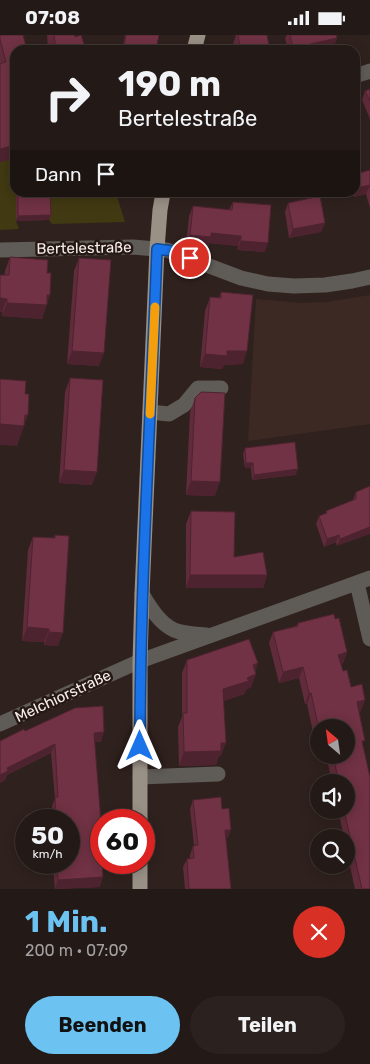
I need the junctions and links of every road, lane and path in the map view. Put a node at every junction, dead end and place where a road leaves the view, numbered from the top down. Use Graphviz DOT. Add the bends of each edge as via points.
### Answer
graph roads {
  1 [pos="162,197"];
  2 [pos="157,249"];
  3 [pos="0,250"];
  4 [pos="370,277"];
  5 [pos="221,388"];
  6 [pos="150,412"];
  7 [pos="363,581"];
  8 [pos="142,594"];
  9 [pos="210,635"];
  10 [pos="370,639"];
  11 [pos="140,661"];
  12 [pos="0,725"];
  13 [pos="218,774"];
  14 [pos="140,777"];
  15 [pos="140,809"];
  16 [pos="140,874"];
  17 [pos="140,889"];
  1 -- 2 [label="main road"];
  2 -- 3 [label="street, Bertelestraße"];
  2 -- 4 [label="street, Bertelestraße" via="172,251 241,278 268,284 294,287 325,285"];
  2 -- 6 [label="main road"];
  5 -- 6 [label="street" via="198,388 184,405 169,413"];
  6 -- 8 [label="main road"];
  7 -- 9 [label="street, Melchiorstraße"];
  7 -- 10 [label="street"];
  8 -- 9 [label="street, Melchiorstraße" via="164,624 175,630"];
  8 -- 11 [label="main road"];
  9 -- 11 [label="street, Melchiorstraße"];
  11 -- 12 [label="street, Melchiorstraße"];
  11 -- 14 [label="main road"];
  13 -- 14 [label="street"];
  14 -- 15 [label="main road"];
  16 -- 17 [label="main road"];
}
